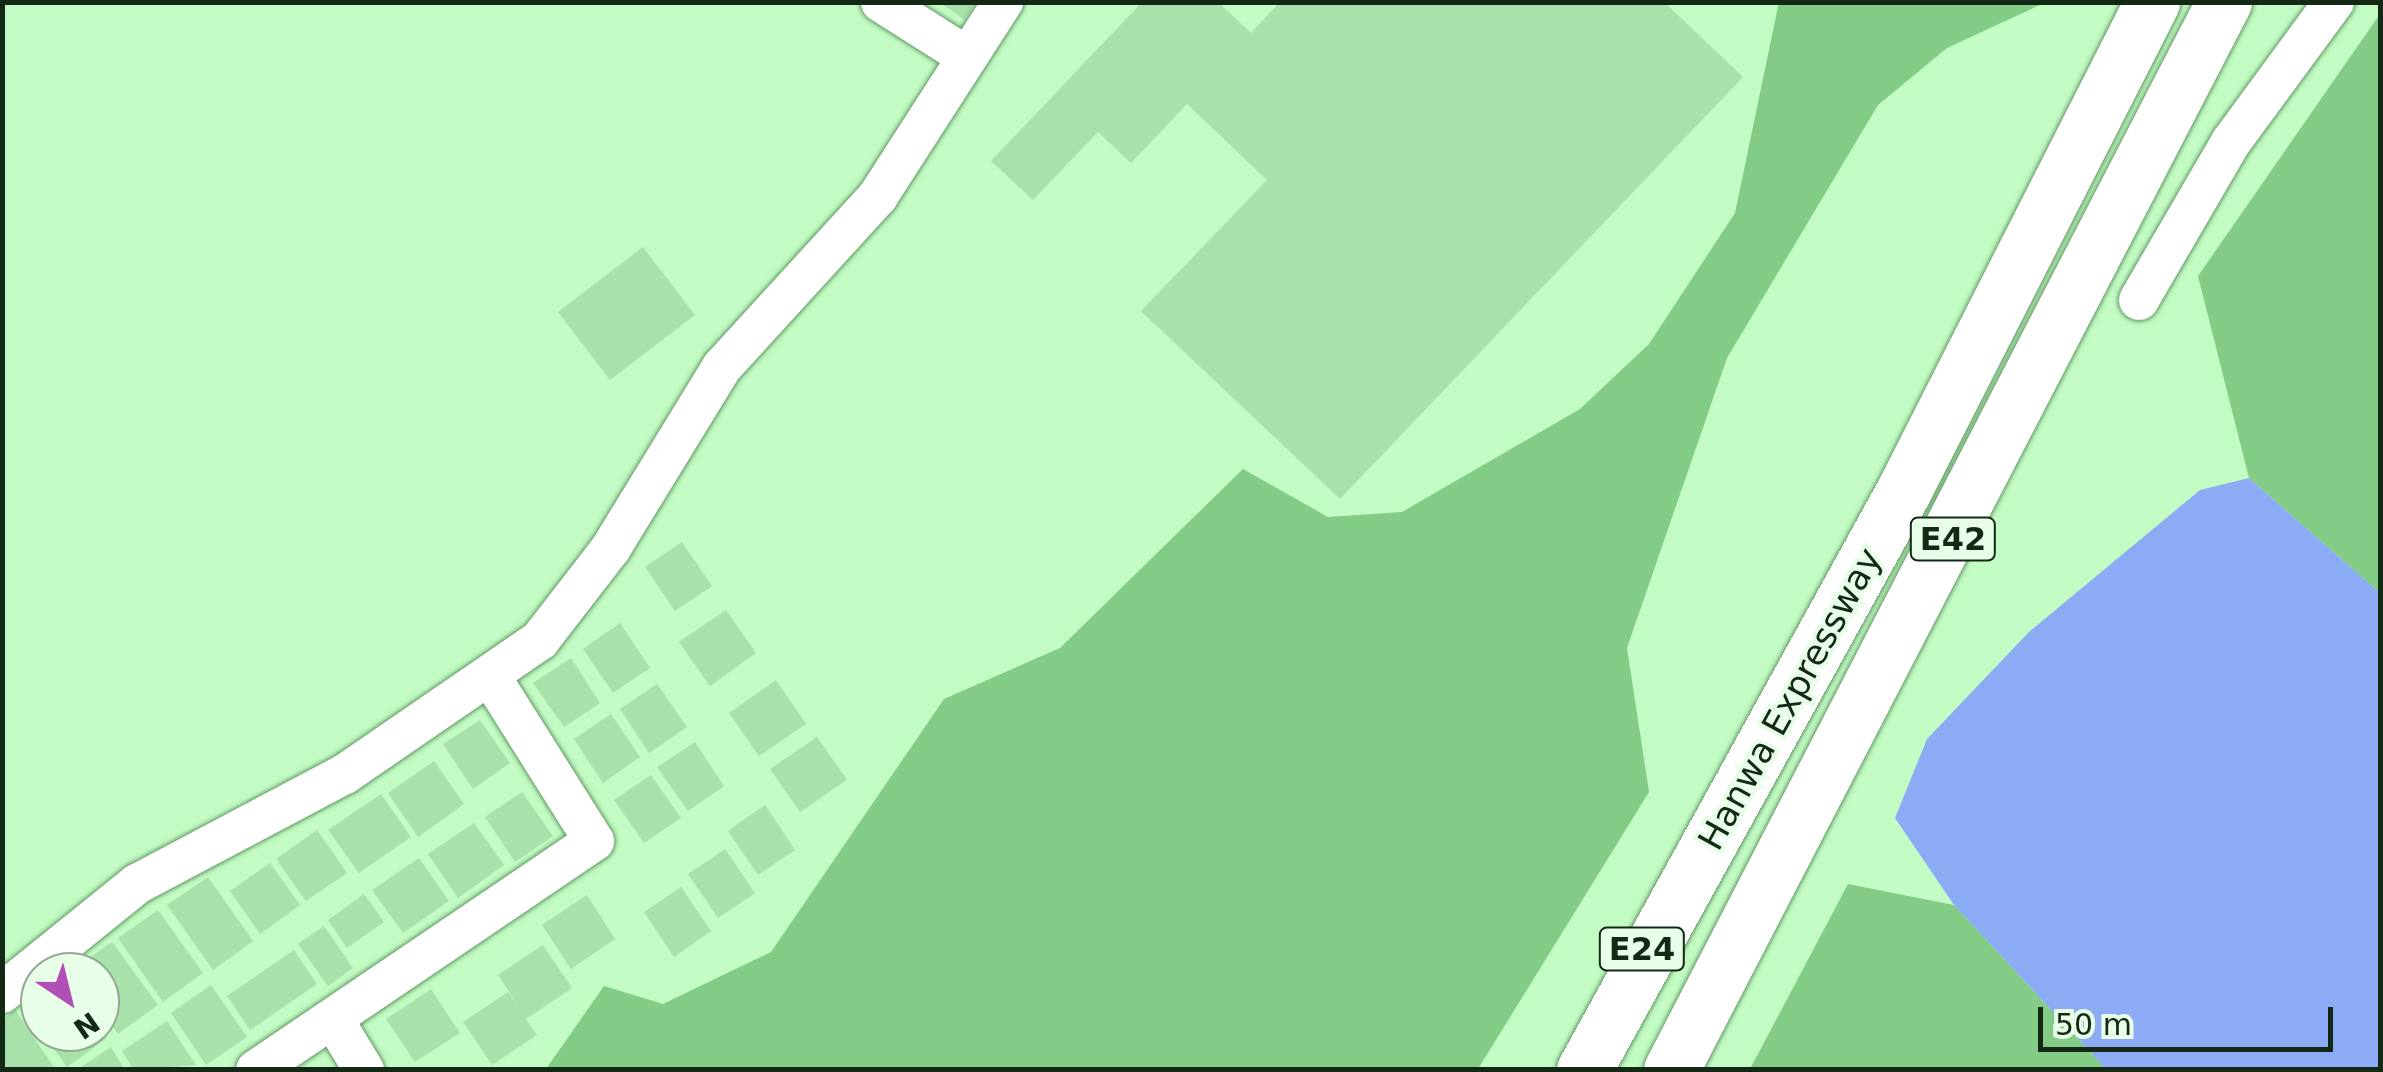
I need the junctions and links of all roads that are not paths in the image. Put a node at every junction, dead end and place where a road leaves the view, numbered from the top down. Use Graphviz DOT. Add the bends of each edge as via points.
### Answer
graph roads {
  1 [pos="881,2"];
  2 [pos="1002,2"];
  3 [pos="2152,2"];
  4 [pos="2224,2"];
  5 [pos="2334,2"];
  6 [pos="966,56"];
  7 [pos="2139,300"];
  8 [pos="492,679"];
  9 [pos="1720,828"];
  10 [pos="2,993"];
  11 [pos="333,1020"];
  12 [pos="256,1070"];
  13 [pos="364,1070"];
  14 [pos="1563,1070"];
  15 [pos="1584,1070"];
  16 [pos="1671,1070"];
  1 -- 6 [label="street"];
  2 -- 6 [label="street"];
  3 -- 9 [label="highway, Hanwa Expressway / E42"];
  4 -- 16 [label="highway, Hanwa Expressway / E42"];
  5 -- 7 [label="street" via="2232,142"];
  6 -- 8 [label="street" via="878,196 722,368 611,548 540,640"];
  8 -- 10 [label="street" via="345,774 137,884"];
  8 -- 11 [label="street" via="594,841"];
  9 -- 14 [label="highway, E24"];
  9 -- 15 [label="highway, Hanwa Expressway"];
  11 -- 12 [label="street"];
  11 -- 13 [label="street"];
}
